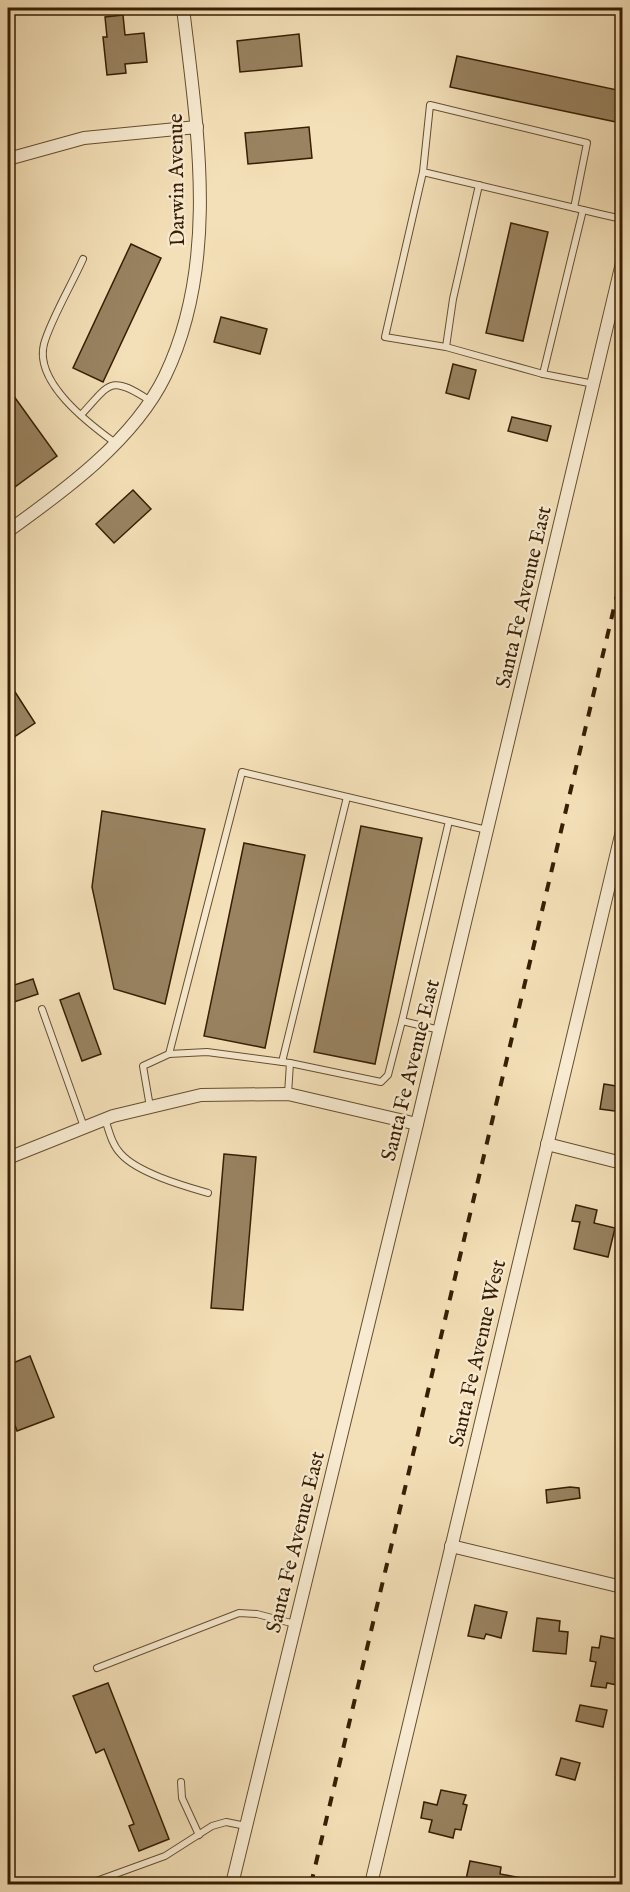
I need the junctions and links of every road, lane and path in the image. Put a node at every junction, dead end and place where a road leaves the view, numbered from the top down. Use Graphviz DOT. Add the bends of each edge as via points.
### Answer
graph roads {
  1 [pos="183,8"];
  2 [pos="197,127"];
  3 [pos="8,159"];
  4 [pos="423,172"];
  5 [pos="479,185"];
  6 [pos="574,208"];
  7 [pos="583,210"];
  8 [pos="622,219"];
  9 [pos="84,259"];
  10 [pos="622,263"];
  11 [pos="446,347"];
  12 [pos="543,374"];
  13 [pos="594,384"];
  14 [pos="149,400"];
  15 [pos="81,415"];
  16 [pos="114,442"];
  17 [pos="8,531"];
  18 [pos="347,797"];
  19 [pos="449,821"];
  20 [pos="487,830"];
  21 [pos="622,831"];
  22 [pos="42,1009"];
  23 [pos="402,1021"];
  24 [pos="440,1030"];
  25 [pos="169,1054"];
  26 [pos="282,1062"];
  27 [pos="290,1063"];
  28 [pos="288,1094"];
  29 [pos="150,1107"];
  30 [pos="105,1119"];
  31 [pos="417,1124"];
  32 [pos="84,1127"];
  33 [pos="547,1144"];
  34 [pos="8,1158"];
  35 [pos="622,1163"];
  36 [pos="208,1193"];
  37 [pos="451,1546"];
  38 [pos="622,1587"];
  39 [pos="296,1624"];
  40 [pos="97,1668"];
  41 [pos="181,1782"];
  42 [pos="246,1826"];
  43 [pos="199,1835"];
  44 [pos="88,1884"];
  45 [pos="232,1884"];
  46 [pos="371,1884"];
  1 -- 2 [label="street, Darwin Avenue"];
  2 -- 3 [label="street" via="84,138"];
  2 -- 14 [label="street, Darwin Avenue" via="200,241 187,316 165,376"];
  4 -- 5 [label="lane"];
  4 -- 6 [label="lane" via="430,105 586,143"];
  4 -- 11 [label="lane" via="385,337"];
  5 -- 6 [label="lane"];
  5 -- 11 [label="lane"];
  6 -- 7 [label="lane"];
  7 -- 8 [label="lane"];
  7 -- 12 [label="lane"];
  9 -- 15 [label="lane" via="44,345 45,362 62,398"];
  10 -- 13 [label="street, Santa Fe Avenue East"];
  11 -- 12 [label="lane"];
  12 -- 13 [label="lane"];
  13 -- 20 [label="street, Santa Fe Avenue East"];
  14 -- 15 [label="lane" via="116,384 107,387"];
  14 -- 16 [label="street, Darwin Avenue"];
  15 -- 16 [label="lane"];
  16 -- 17 [label="street, Darwin Avenue" via="70,486"];
  18 -- 19 [label="lane"];
  18 -- 25 [label="lane" via="242,771"];
  18 -- 26 [label="lane"];
  19 -- 20 [label="lane"];
  19 -- 23 [label="lane"];
  20 -- 24 [label="street, Santa Fe Avenue East"];
  21 -- 33 [label="street, Santa Fe Avenue West"];
  22 -- 32 [label="lane"];
  23 -- 24 [label="lane"];
  23 -- 27 [label="lane" via="388,1076 381,1082"];
  24 -- 31 [label="street, Santa Fe Avenue East"];
  25 -- 26 [label="lane" via="207,1052"];
  25 -- 29 [label="lane" via="143,1066"];
  26 -- 27 [label="lane"];
  27 -- 28 [label="lane"];
  28 -- 29 [label="street" via="201,1095"];
  28 -- 31 [label="street"];
  29 -- 30 [label="street"];
  30 -- 32 [label="street"];
  30 -- 36 [label="lane" via="122,1156 163,1177"];
  31 -- 39 [label="street, Santa Fe Avenue East"];
  32 -- 34 [label="street"];
  33 -- 35 [label="street"];
  33 -- 37 [label="street, Santa Fe Avenue West"];
  37 -- 38 [label="street"];
  37 -- 46 [label="street, Santa Fe Avenue West"];
  39 -- 40 [label="lane" via="239,1613"];
  39 -- 42 [label="street, Santa Fe Avenue East"];
  41 -- 43 [label="lane" via="182,1798"];
  42 -- 43 [label="lane" via="219,1823"];
  42 -- 45 [label="street, Santa Fe Avenue East"];
  43 -- 44 [label="lane" via="165,1856"];
}
